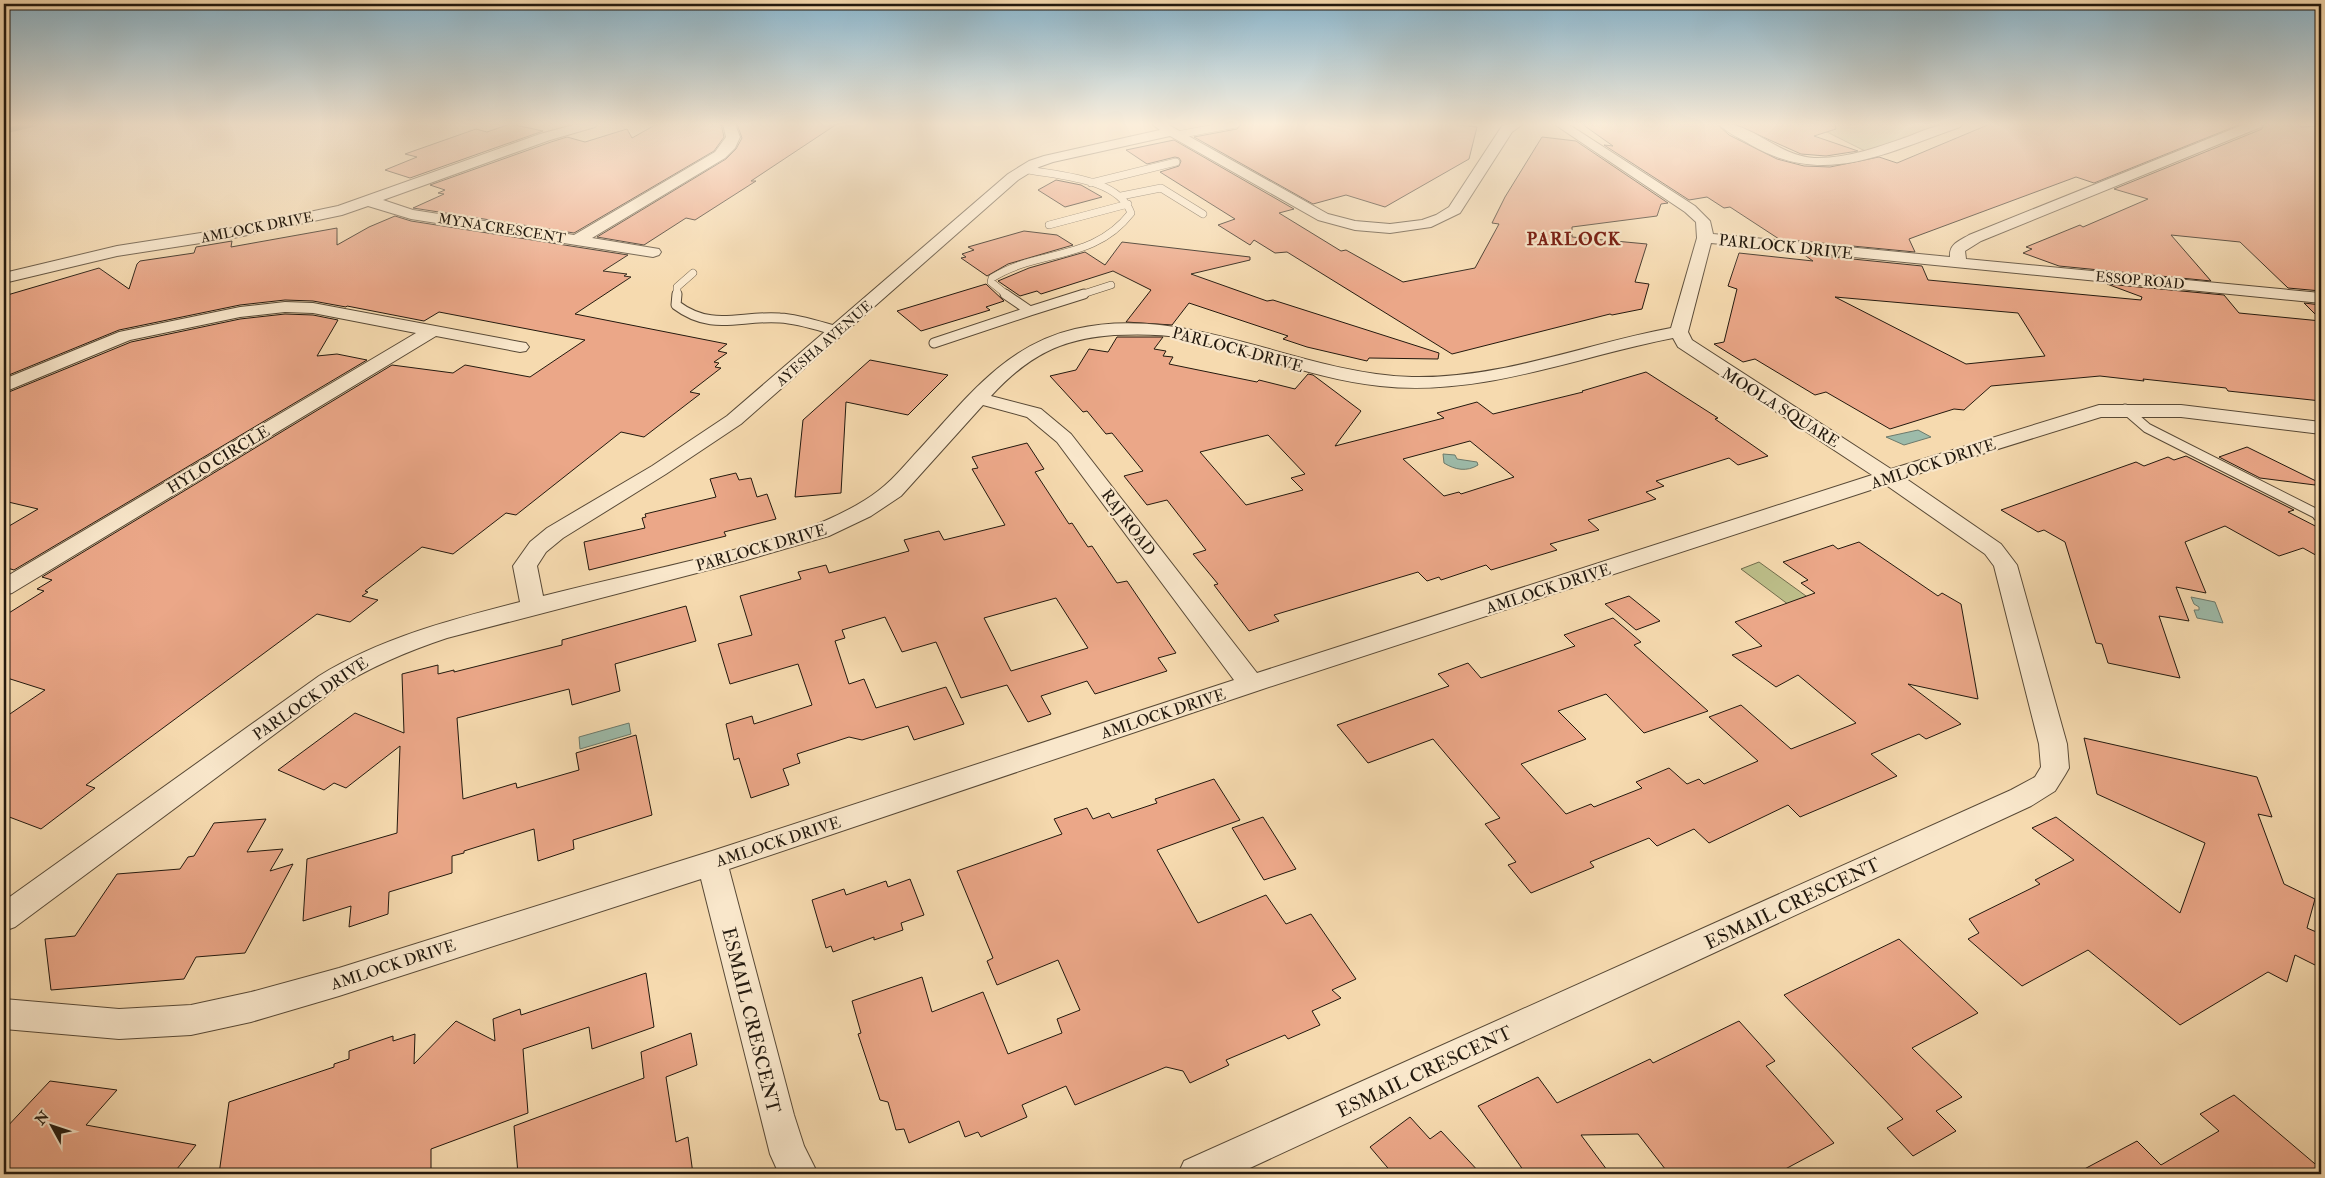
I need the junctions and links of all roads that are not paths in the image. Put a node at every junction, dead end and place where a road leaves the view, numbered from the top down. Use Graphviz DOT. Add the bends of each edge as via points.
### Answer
graph roads {
  1 [pos="429,179"];
  2 [pos="678,179"];
  3 [pos="1014,179"];
  4 [pos="1070,179"];
  5 [pos="1107,179"];
  6 [pos="1255,179"];
  7 [pos="1475,179"];
  8 [pos="1644,179"];
  9 [pos="2120,179"];
  10 [pos="1091,183"];
  11 [pos="1121,196"];
  12 [pos="369,201"];
  13 [pos="1128,204"];
  14 [pos="1203,214"];
  15 [pos="1049,224"];
  16 [pos="1705,238"];
  17 [pos="577,240"];
  18 [pos="653,252"];
  19 [pos="1958,263"];
  20 [pos="693,273"];
  21 [pos="4,278"];
  22 [pos="1111,285"];
  23 [pos="2321,298"];
  24 [pos="1030,311"];
  25 [pos="432,331"];
  26 [pos="837,331"];
  27 [pos="1679,332"];
  28 [pos="934,343"];
  29 [pos="520,347"];
  30 [pos="4,386"];
  31 [pos="978,398"];
  32 [pos="2125,409"];
  33 [pos="2321,428"];
  34 [pos="1888,477"];
  35 [pos="2321,516"];
  36 [pos="4,588"];
  37 [pos="533,607"];
  38 [pos="1251,684"];
  39 [pos="712,863"];
  40 [pos="4,918"];
  41 [pos="4,1014"];
  42 [pos="800,1174"];
  43 [pos="1197,1174"];
  1 -- 12 [label="street, AMLOCK DRIVE"];
  2 -- 17 [label="street, MYNA CRESCENT"];
  3 -- 26 [label="street, AYESHA AVENUE"];
  4 -- 10 [label="lane"];
  5 -- 10 [label="lane"];
  6 -- 7 [label="street" via="1323,217 1353,225 1399,226 1435,221 1455,210"];
  8 -- 16 [label="street" via="1704,222 1707,229"];
  9 -- 19 [label="street" via="1975,238 1957,249"];
  10 -- 11 [label="lane"];
  11 -- 13 [label="lane"];
  11 -- 14 [label="lane" via="1161,188"];
  12 -- 17 [label="street, MYNA CRESCENT" via="410,214"];
  12 -- 21 [label="street, AMLOCK DRIVE" via="278,224 117,251"];
  13 -- 15 [label="lane"];
  13 -- 24 [label="lane" via="1131,213 1103,239 992,278 994,286"];
  16 -- 19 [label="street, PARLOCK DRIVE"];
  16 -- 27 [label="street, PARLOCK DRIVE"];
  17 -- 18 [label="street, MYNA CRESCENT"];
  19 -- 23 [label="street, ESSOP ROAD"];
  20 -- 26 [label="lane" via="678,287 676,304 684,312 721,323 779,318"];
  22 -- 24 [label="lane"];
  24 -- 28 [label="lane"];
  25 -- 29 [label="street"];
  25 -- 30 [label="street" via="313,308 262,309 125,336"];
  25 -- 36 [label="street, HYLO CIRCLE"];
  26 -- 37 [label="street, AYESHA AVENUE" via="734,420 538,547 525,566"];
  27 -- 31 [label="street, PARLOCK DRIVE" via="1491,376 1414,383 1354,378 1186,333 1116,329 1076,334 1043,344 1016,362"];
  27 -- 34 [label="street, MOOLA SQUARE" via="1684,343 1694,351"];
  31 -- 37 [label="street, PARLOCK DRIVE" via="893,491 844,522 772,547"];
  31 -- 38 [label="street, RAJ ROAD" via="1034,413 1064,438"];
  32 -- 33 [label="street, AMLOCK DRIVE"];
  32 -- 34 [label="street, AMLOCK DRIVE" via="2081,416"];
  32 -- 35 [label="lane" via="2147,428"];
  34 -- 38 [label="street, AMLOCK DRIVE"];
  34 -- 43 [label="street, ESMAIL CRESCENT" via="1993,549 2005,565 2052,744 2055,768 2045,784 2021,798"];
  37 -- 40 [label="street, PARLOCK DRIVE" via="385,649 355,664"];
  38 -- 39 [label="street, AMLOCK DRIVE"];
  39 -- 41 [label="street, AMLOCK DRIVE" via="339,982 191,1020 118,1024"];
  39 -- 42 [label="street, ESMAIL CRESCENT" via="776,1115 788,1154"];
}
